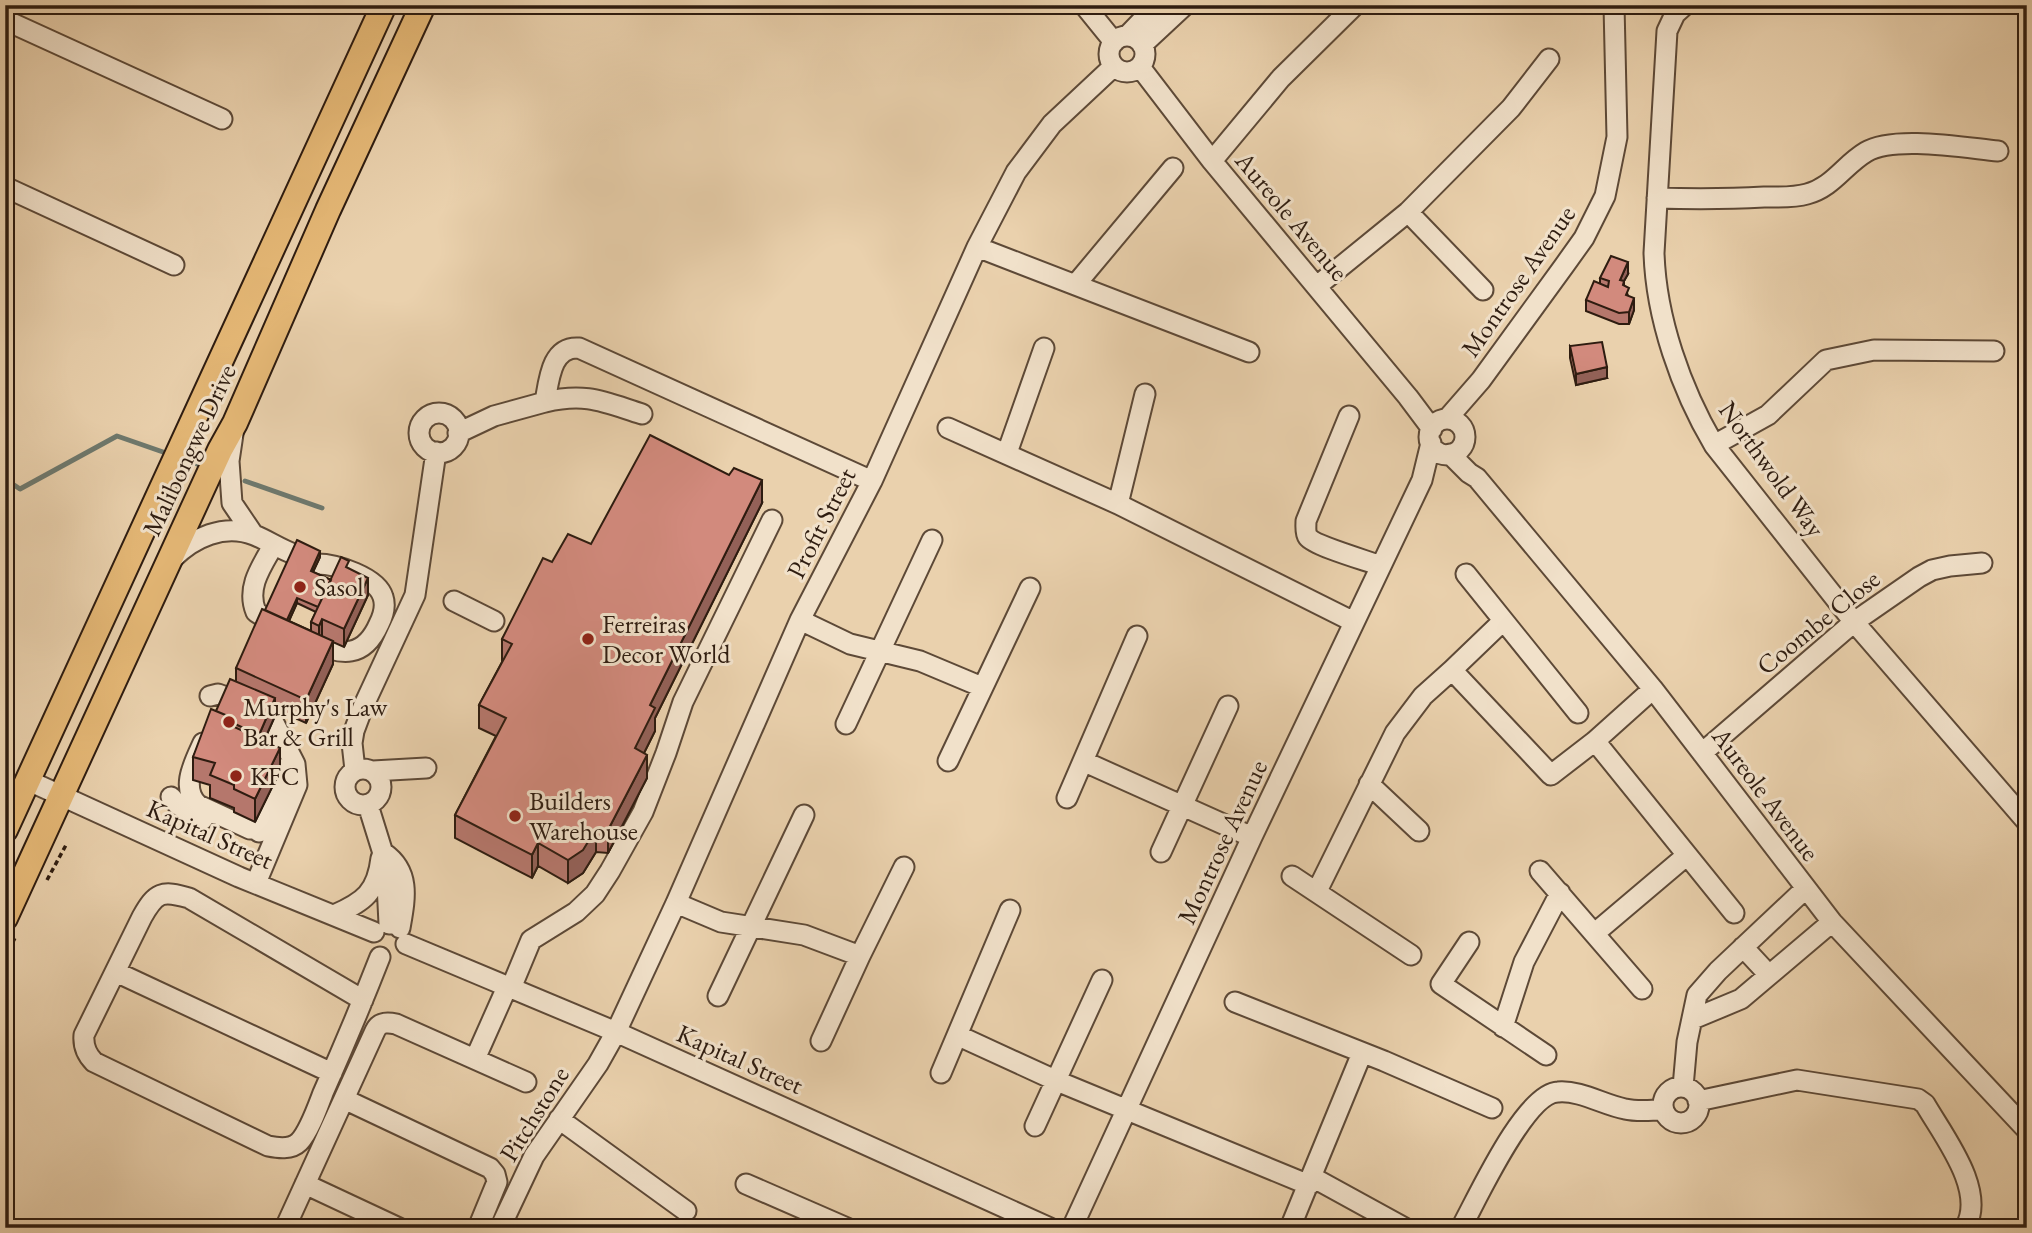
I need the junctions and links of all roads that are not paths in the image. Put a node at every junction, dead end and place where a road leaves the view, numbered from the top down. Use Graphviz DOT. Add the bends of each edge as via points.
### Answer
graph roads {
  1 [pos="384,5"];
  2 [pos="423,5"];
  3 [pos="1084,5"];
  4 [pos="1157,5"];
  5 [pos="1185,5"];
  6 [pos="1355,5"];
  7 [pos="1614,5"];
  8 [pos="1685,5"];
  9 [pos="5,20"];
  10 [pos="1128,41"];
  11 [pos="1549,59"];
  12 [pos="1114,66"];
  13 [pos="1140,66"];
  14 [pos="222,119"];
  15 [pos="1998,151"];
  16 [pos="1212,161"];
  17 [pos="1173,167"];
  18 [pos="5,187"];
  19 [pos="1657,198"];
  20 [pos="1408,212"];
  21 [pos="977,247"];
  22 [pos="174,265"];
  23 [pos="1076,284"];
  24 [pos="1317,286"];
  25 [pos="1483,290"];
  26 [pos="1044,348"];
  27 [pos="1994,351"];
  28 [pos="1249,352"];
  29 [pos="1145,394"];
  30 [pos="545,402"];
  31 [pos="642,414"];
  32 [pos="1349,416"];
  33 [pos="235,423"];
  34 [pos="948,428"];
  35 [pos="458,433"];
  36 [pos="1446,437"];
  37 [pos="1714,445"];
  38 [pos="436,452"];
  39 [pos="1007,453"];
  40 [pos="872,481"];
  41 [pos="1118,504"];
  42 [pos="772,520"];
  43 [pos="253,534"];
  44 [pos="932,540"];
  45 [pos="273,546"];
  46 [pos="293,554"];
  47 [pos="172,559"];
  48 [pos="317,564"];
  49 [pos="1982,564"];
  50 [pos="1381,566"];
  51 [pos="1466,575"];
  52 [pos="1030,589"];
  53 [pos="454,601"];
  54 [pos="800,620"];
  55 [pos="494,621"];
  56 [pos="1503,621"];
  57 [pos="1354,622"];
  58 [pos="1854,622"];
  59 [pos="1137,636"];
  60 [pos="880,652"];
  61 [pos="1452,670"];
  62 [pos="982,687"];
  63 [pos="1653,690"];
  64 [pos="1228,706"];
  65 [pos="1578,713"];
  66 [pos="273,721"];
  67 [pos="846,724"];
  68 [pos="208,739"];
  69 [pos="1595,741"];
  70 [pos="244,751"];
  71 [pos="1702,753"];
  72 [pos="948,761"];
  73 [pos="1085,762"];
  74 [pos="426,768"];
  75 [pos="364,771"];
  76 [pos="27,780"];
  77 [pos="1368,784"];
  78 [pos="63,794"];
  79 [pos="171,797"];
  80 [pos="1068,799"];
  81 [pos="368,805"];
  82 [pos="1183,806"];
  83 [pos="804,815"];
  84 [pos="2027,822"];
  85 [pos="5,830"];
  86 [pos="1419,831"];
  87 [pos="261,833"];
  88 [pos="1252,837"];
  89 [pos="382,851"];
  90 [pos="1161,852"];
  91 [pos="1686,856"];
  92 [pos="904,867"];
  93 [pos="1540,871"];
  94 [pos="1292,876"];
  95 [pos="256,883"];
  96 [pos="1805,889"];
  97 [pos="1317,891"];
  98 [pos="1560,893"];
  99 [pos="676,903"];
  100 [pos="1010,911"];
  101 [pos="1734,913"];
  102 [pos="334,915"];
  103 [pos="5,918"];
  104 [pos="1832,922"];
  105 [pos="752,927"];
  106 [pos="392,932"];
  107 [pos="1595,933"];
  108 [pos="1469,942"];
  109 [pos="1743,947"];
  110 [pos="1411,955"];
  111 [pos="860,956"];
  112 [pos="380,957"];
  113 [pos="116,972"];
  114 [pos="1769,975"];
  115 [pos="1102,980"];
  116 [pos="509,987"];
  117 [pos="1642,989"];
  118 [pos="365,995"];
  119 [pos="718,996"];
  120 [pos="1235,1002"];
  121 [pos="1693,1019"];
  122 [pos="1503,1027"];
  123 [pos="616,1032"];
  124 [pos="959,1037"];
  125 [pos="821,1041"];
  126 [pos="1362,1053"];
  127 [pos="1546,1055"];
  128 [pos="475,1059"];
  129 [pos="332,1073"];
  130 [pos="941,1073"];
  131 [pos="1057,1081"];
  132 [pos="526,1082"];
  133 [pos="1683,1087"];
  134 [pos="344,1099"];
  135 [pos="1698,1101"];
  136 [pos="1492,1108"];
  137 [pos="1126,1110"];
  138 [pos="1663,1110"];
  139 [pos="559,1119"];
  140 [pos="1035,1126"];
  141 [pos="2027,1130"];
  142 [pos="1311,1181"];
  143 [pos="305,1184"];
  144 [pos="746,1184"];
  145 [pos="686,1211"];
  146 [pos="502,1227"];
  147 [pos="285,1228"];
  148 [pos="398,1228"];
  149 [pos="478,1228"];
  150 [pos="847,1228"];
  151 [pos="1050,1228"];
  152 [pos="1072,1228"];
  153 [pos="1290,1228"];
  154 [pos="1405,1228"];
  155 [pos="1461,1228"];
  156 [pos="1965,1228"];
  1 -- 76 [label="main road, Malibongwe Drive"];
  2 -- 33 [label="main road, Malibongwe Drive"];
  3 -- 10 [label="street"];
  4 -- 10 [label="street"];
  5 -- 10 [label="street"];
  6 -- 16 [label="street" via="1281,78"];
  7 -- 36 [label="street, Montrose Avenue" via="1617,137 1605,196 1584,237 1481,380"];
  8 -- 19 [label="street, Northwold Way" via="1667,31"];
  9 -- 14 [label="street"];
  10 -- 12 [label="street" via="1109,55"];
  10 -- 13 [label="street" via="1144,56"];
  11 -- 20 [label="street" via="1511,108"];
  12 -- 13 [label="street" via="1129,72"];
  12 -- 21 [label="street, Profit Street" via="1045,133 1016,172"];
  13 -- 16 [label="street, Aureole Avenue"];
  15 -- 19 [label="street" via="1884,144 1859,156 1830,184 1802,195"];
  16 -- 24 [label="street, Aureole Avenue"];
  17 -- 23 [label="street"];
  18 -- 22 [label="street"];
  19 -- 37 [label="street, Northwold Way" via="1655,284 1676,360"];
  20 -- 24 [label="street"];
  20 -- 25 [label="street"];
  21 -- 23 [label="street"];
  21 -- 40 [label="street, Profit Street"];
  23 -- 28 [label="street"];
  24 -- 36 [label="street, Aureole Avenue"];
  26 -- 39 [label="street"];
  27 -- 37 [label="street" via="1874,350 1826,360 1768,415"];
  29 -- 41 [label="street"];
  30 -- 31 [label="street" via="591,397"];
  30 -- 35 [label="street" via="494,416"];
  30 -- 40 [label="street" via="561,351 579,348"];
  32 -- 50 [label="street" via="1306,530 1318,544"];
  33 -- 43 [label="street" via="229,461 232,503"];
  33 -- 47 [label="main road, Malibongwe Drive"];
  34 -- 39 [label="street"];
  35 -- 38 [label="street" via="453,446"];
  35 -- 38 [label="street" via="456,422 446,414 427,417 419,434 424,446"];
  36 -- 50 [label="street, Montrose Avenue"];
  36 -- 63 [label="street, Aureole Avenue"];
  37 -- 58 [label="street, Northwold Way"];
  38 -- 75 [label="street" via="415,595 354,731 352,743"];
  39 -- 41 [label="street"];
  40 -- 54 [label="street, Profit Street"];
  41 -- 57 [label="street"];
  42 -- 116 [label="street" via="683,702 643,812 610,871 576,912 531,940"];
  43 -- 45 [label="street"];
  43 -- 47 [label="street" via="214,533 184,547"];
  44 -- 60 [label="street"];
  45 -- 46 [label="street"];
  45 -- 48 [label="street" via="254,585 251,597 256,612 273,625 328,650 358,649 375,634 382,619 383,598 373,583 348,569"];
  47 -- 78 [label="main road, Malibongwe Drive"];
  49 -- 58 [label="street, Coombe Close" via="1932,570"];
  50 -- 57 [label="street, Montrose Avenue"];
  51 -- 56 [label="street"];
  52 -- 62 [label="street"];
  53 -- 55 [label="street"];
  54 -- 60 [label="street" via="850,644"];
  54 -- 99 [label="street, Profit Street"];
  56 -- 61 [label="street"];
  56 -- 65 [label="street"];
  57 -- 88 [label="street, Montrose Avenue"];
  58 -- 71 [label="street, Coombe Close"];
  58 -- 84 [label="street, Northwold Way"];
  59 -- 73 [label="street"];
  60 -- 62 [label="street" via="920,661"];
  60 -- 67 [label="street"];
  61 -- 69 [label="street" via="1551,775"];
  61 -- 77 [label="street" via="1423,696 1395,733"];
  62 -- 72 [label="street"];
  63 -- 69 [label="street"];
  63 -- 71 [label="street, Aureole Avenue"];
  64 -- 82 [label="street"];
  66 -- 87 [label="street" via="298,776 297,785"];
  68 -- 87 [label="street" via="191,772 190,794 198,805"];
  69 -- 91 [label="street"];
  70 -- 87 [label="street" via="280,770"];
  71 -- 96 [label="street, Aureole Avenue"];
  73 -- 80 [label="street"];
  73 -- 82 [label="street"];
  74 -- 75 [label="street"];
  75 -- 81 [label="street" via="378,776 382,788"];
  75 -- 81 [label="street" via="347,778 345,789 355,803"];
  76 -- 78 [label="street, Kapital Street"];
  76 -- 85 [label="main road, Malibongwe Drive"];
  77 -- 86 [label="street"];
  77 -- 97 [label="street"];
  78 -- 95 [label="street, Kapital Street"];
  78 -- 103 [label="main road, Malibongwe Drive"];
  79 -- 87 [label="street" via="230,833"];
  81 -- 89 [label="street"];
  82 -- 88 [label="street"];
  82 -- 90 [label="street"];
  83 -- 105 [label="street"];
  87 -- 95 [label="street"];
  88 -- 137 [label="street, Montrose Avenue"];
  89 -- 102 [label="street" via="370,892 357,905"];
  89 -- 106 [label="street"];
  91 -- 101 [label="street"];
  91 -- 107 [label="street"];
  92 -- 111 [label="street"];
  93 -- 98 [label="street"];
  94 -- 97 [label="street"];
  95 -- 102 [label="street, Kapital Street"];
  96 -- 104 [label="street, Aureole Avenue"];
  96 -- 109 [label="street"];
  97 -- 110 [label="street"];
  98 -- 107 [label="street"];
  98 -- 122 [label="street" via="1524,962"];
  99 -- 105 [label="street" via="721,922"];
  99 -- 123 [label="street, Profit Street"];
  100 -- 124 [label="street"];
  102 -- 106 [label="street, Kapital Street"];
  104 -- 114 [label="street"];
  104 -- 141 [label="street, Aureole Avenue"];
  105 -- 111 [label="street" via="804,935"];
  105 -- 119 [label="street"];
  106 -- 112 [label="street" via="372,937 372,948"];
  106 -- 112 [label="street" via="405,950 397,958"];
  106 -- 116 [label="street, Kapital Street"];
  107 -- 117 [label="street"];
  108 -- 122 [label="street" via="1441,984"];
  109 -- 114 [label="street"];
  109 -- 121 [label="street" via="1697,995"];
  111 -- 125 [label="street"];
  112 -- 118 [label="street"];
  113 -- 118 [label="street" via="149,904 160,894 170,893 189,898"];
  113 -- 129 [label="street"];
  113 -- 129 [label="street" via="84,1035 89,1057 256,1141 279,1149 300,1141"];
  114 -- 121 [label="street" via="1741,999"];
  115 -- 131 [label="street"];
  116 -- 123 [label="street, Kapital Street"];
  116 -- 128 [label="street"];
  118 -- 129 [label="street"];
  120 -- 126 [label="street"];
  121 -- 133 [label="street"];
  122 -- 127 [label="street"];
  123 -- 139 [label="street, Pitchstone"];
  123 -- 151 [label="street, Kapital Street"];
  124 -- 130 [label="street"];
  124 -- 131 [label="street"];
  126 -- 136 [label="street"];
  126 -- 142 [label="street"];
  128 -- 132 [label="street"];
  128 -- 134 [label="street" via="396,1024 380,1024"];
  131 -- 137 [label="street"];
  131 -- 140 [label="street"];
  133 -- 135 [label="street"];
  133 -- 138 [label="street" via="1670,1091 1662,1102"];
  134 -- 143 [label="street"];
  134 -- 149 [label="street" via="490,1168 497,1182"];
  135 -- 138 [label="street" via="1696,1115 1685,1123 1671,1121"];
  135 -- 156 [label="street" via="1797,1080 1918,1099 1969,1182 1971,1218"];
  137 -- 142 [label="street"];
  137 -- 152 [label="street, Montrose Avenue"];
  138 -- 155 [label="street" via="1628,1110 1568,1092 1546,1095 1515,1130"];
  139 -- 145 [label="street"];
  139 -- 146 [label="street, Pitchstone" via="534,1156"];
  142 -- 153 [label="street"];
  142 -- 154 [label="street"];
  143 -- 147 [label="street"];
  143 -- 148 [label="street"];
  144 -- 150 [label="street"];
}
